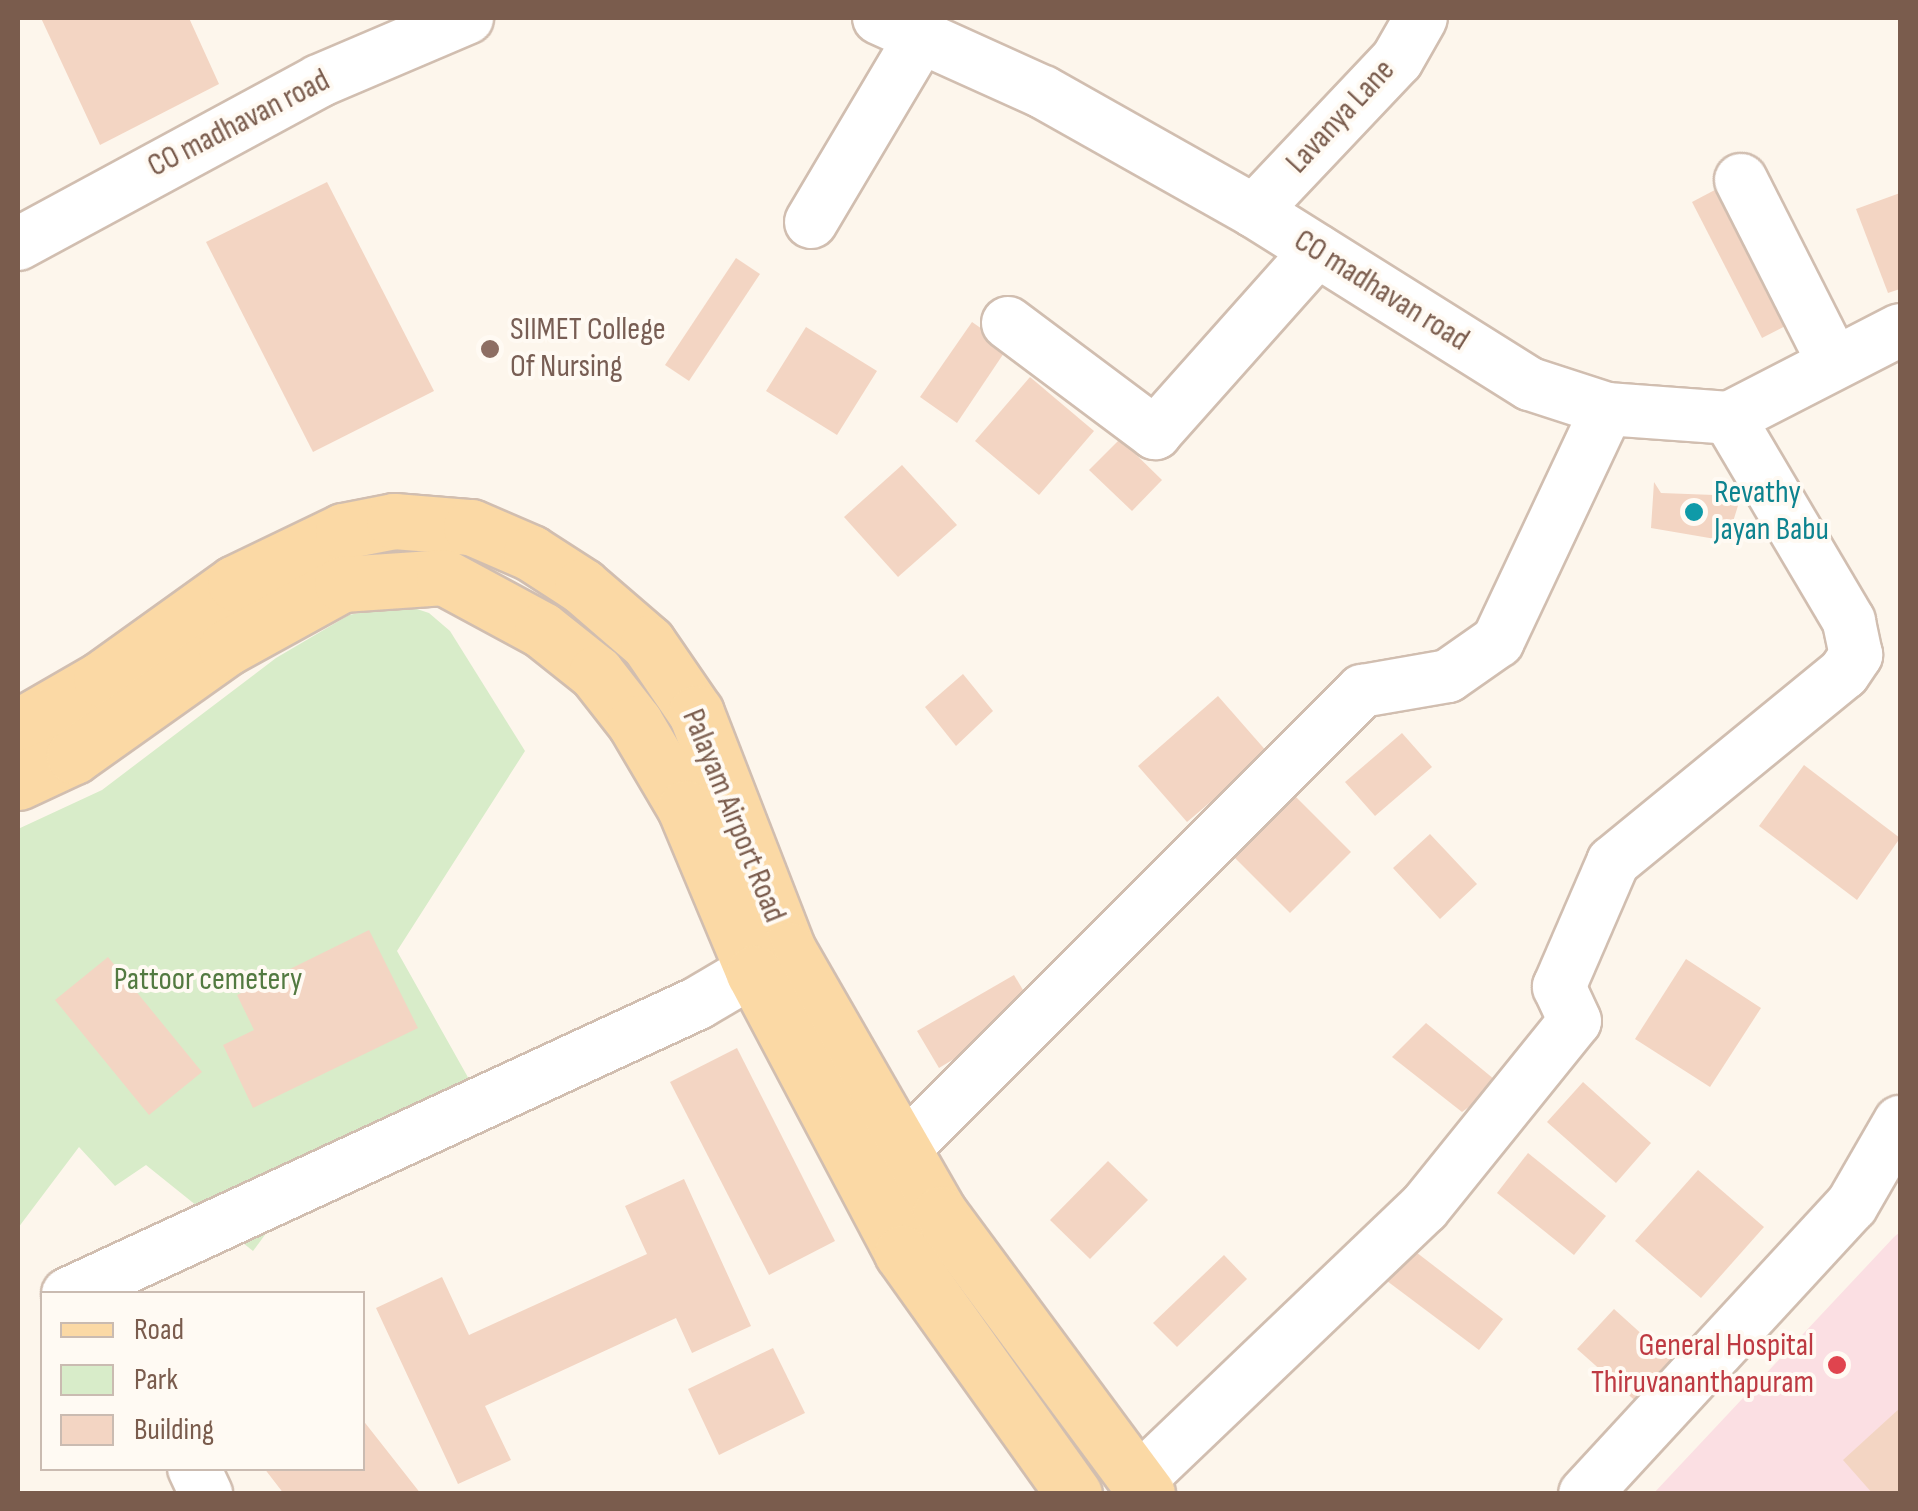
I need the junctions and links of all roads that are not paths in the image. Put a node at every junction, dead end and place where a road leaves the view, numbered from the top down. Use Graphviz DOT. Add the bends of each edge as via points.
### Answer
graph roads {
  1 [pos="467,18"];
  2 [pos="1421,18"];
  3 [pos="900,27"];
  4 [pos="1741,180"];
  5 [pos="1254,212"];
  6 [pos="811,222"];
  7 [pos="18,244"];
  8 [pos="1317,250"];
  9 [pos="1008,323"];
  10 [pos="1900,330"];
  11 [pos="1834,363"];
  12 [pos="1607,410"];
  13 [pos="1729,418"];
  14 [pos="18,727"];
  15 [pos="18,782"];
  16 [pos="771,961"];
  17 [pos="1900,1122"];
  18 [pos="904,1150"];
  19 [pos="129,1278"];
  20 [pos="90,1291"];
  21 [pos="195,1471"];
  22 [pos="1142,1487"];
  23 [pos="206,1494"];
  24 [pos="1074,1494"];
  25 [pos="1585,1494"];
  1 -- 7 [label="street, CO madhavan road" via="320,82"];
  2 -- 5 [label="street, Lavanya Lane" via="1397,60"];
  3 -- 5 [label="street, CO madhavan road" via="1042,92"];
  3 -- 6 [label="street"];
  4 -- 11 [label="street"];
  5 -- 8 [label="street, CO madhavan road"];
  8 -- 9 [label="street" via="1155,433"];
  8 -- 12 [label="street, CO madhavan road" via="1530,384"];
  10 -- 11 [label="street"];
  11 -- 13 [label="street"];
  12 -- 13 [label="street, CO madhavan road"];
  12 -- 18 [label="street" via="1498,641 1448,676 1375,688 1342,708"];
  13 -- 22 [label="street" via="1849,621 1856,655 1844,673 1614,862 1559,987 1575,1021 1424,1208"];
  14 -- 16 [label="main road, Palayam Airport Road" via="101,679 235,583 344,531 394,521 470,527 531,553 582,586 648,644 696,713"];
  15 -- 16 [label="main road, Palayam Airport Road" via="74,756 308,599 342,584 444,577 542,630 596,673 685,808"];
  16 -- 18 [label="main road, Palayam Airport Road"];
  16 -- 19 [label="street"];
  16 -- 24 [label="main road, Palayam Airport Road" via="902,1253"];
  17 -- 25 [label="street" via="1852,1205"];
  18 -- 22 [label="main road, Palayam Airport Road" via="940,1214"];
  19 -- 20 [label="street"];
  21 -- 23 [label="street"];
}
